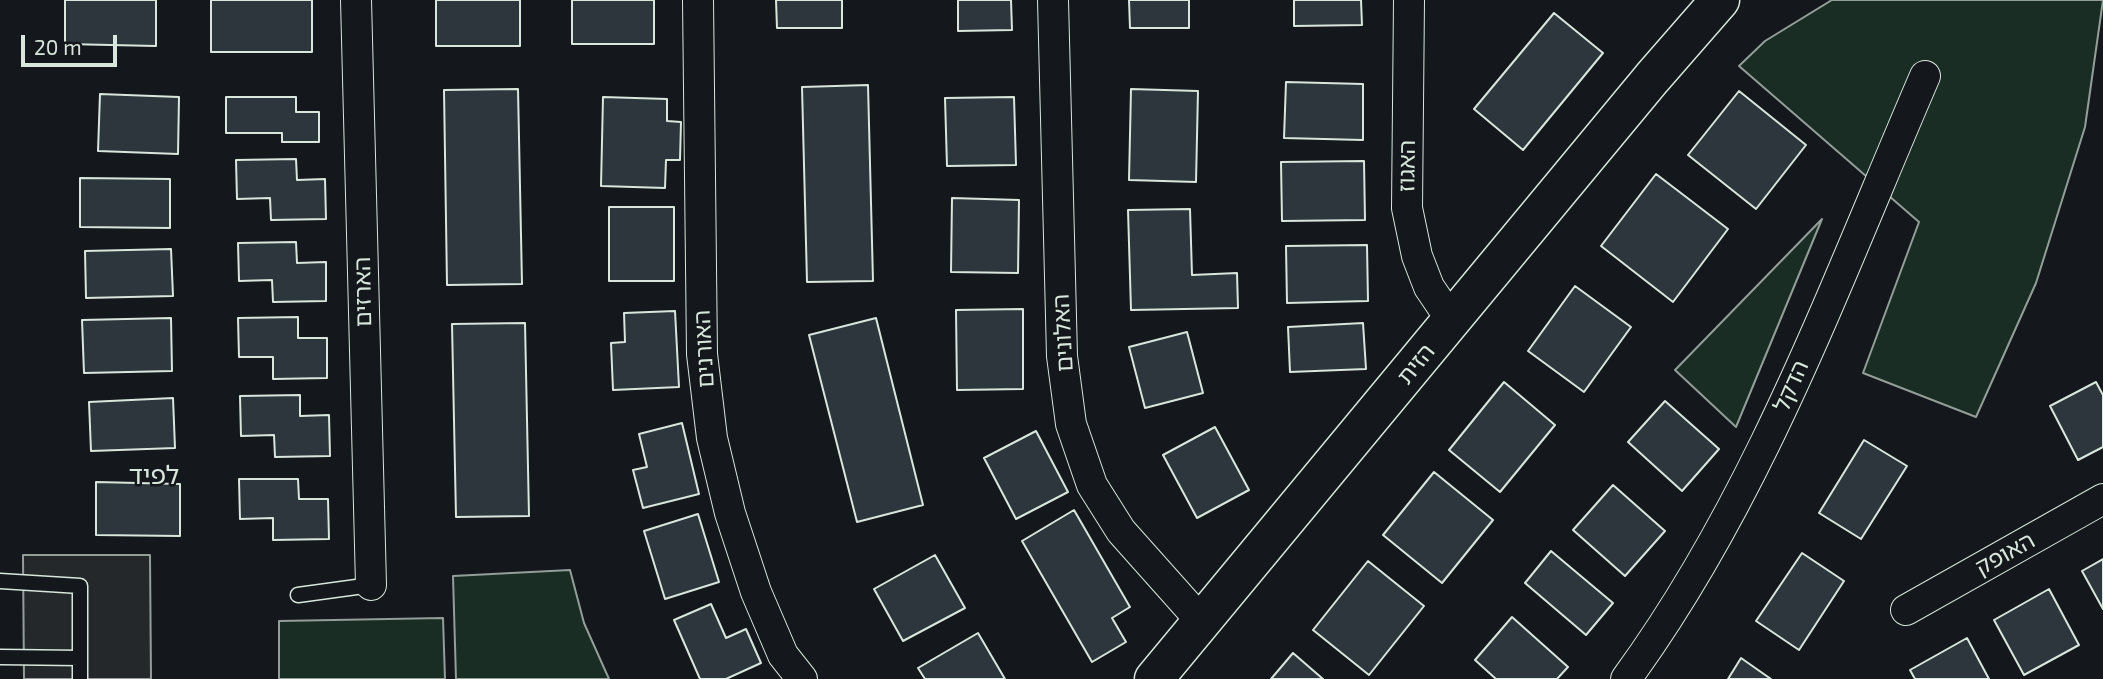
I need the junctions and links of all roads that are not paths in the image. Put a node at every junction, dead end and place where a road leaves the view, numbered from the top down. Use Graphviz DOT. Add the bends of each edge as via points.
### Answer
graph roads {
  1 [pos="356,0"];
  2 [pos="698,0"];
  3 [pos="1053,0"];
  4 [pos="1409,0"];
  5 [pos="1720,0"];
  6 [pos="1740,0"];
  7 [pos="1677,49"];
  8 [pos="1925,76"];
  9 [pos="1452,321"];
  10 [pos="2103,499"];
  11 [pos="0,581"];
  12 [pos="371,585"];
  13 [pos="298,595"];
  14 [pos="1906,610"];
  15 [pos="1202,623"];
  16 [pos="0,657"];
  17 [pos="80,658"];
  18 [pos="80,679"];
  19 [pos="802,679"];
  20 [pos="1154,679"];
  21 [pos="1626,679"];
  1 -- 12 [label="street, הארזים"];
  2 -- 19 [label="street, האורנים" via="702,354 712,438 756,592 783,655"];
  3 -- 15 [label="street, האלונים" via="1062,356 1071,424 1092,485 1121,531"];
  4 -- 9 [label="street, האגוז" via="1407,208 1429,287"];
  5 -- 7 [label="street, הזית"];
  6 -- 7 [label="street, הזית"];
  7 -- 9 [label="street, הזית"];
  8 -- 21 [label="street, הדקל" via="1744,489"];
  9 -- 15 [label="street, הזית"];
  10 -- 14 [label="street, האופק"];
  11 -- 17 [label="lane" via="80,586"];
  12 -- 13 [label="lane"];
  15 -- 20 [label="street, הזית"];
  16 -- 17 [label="lane"];
  17 -- 18 [label="lane"];
}
